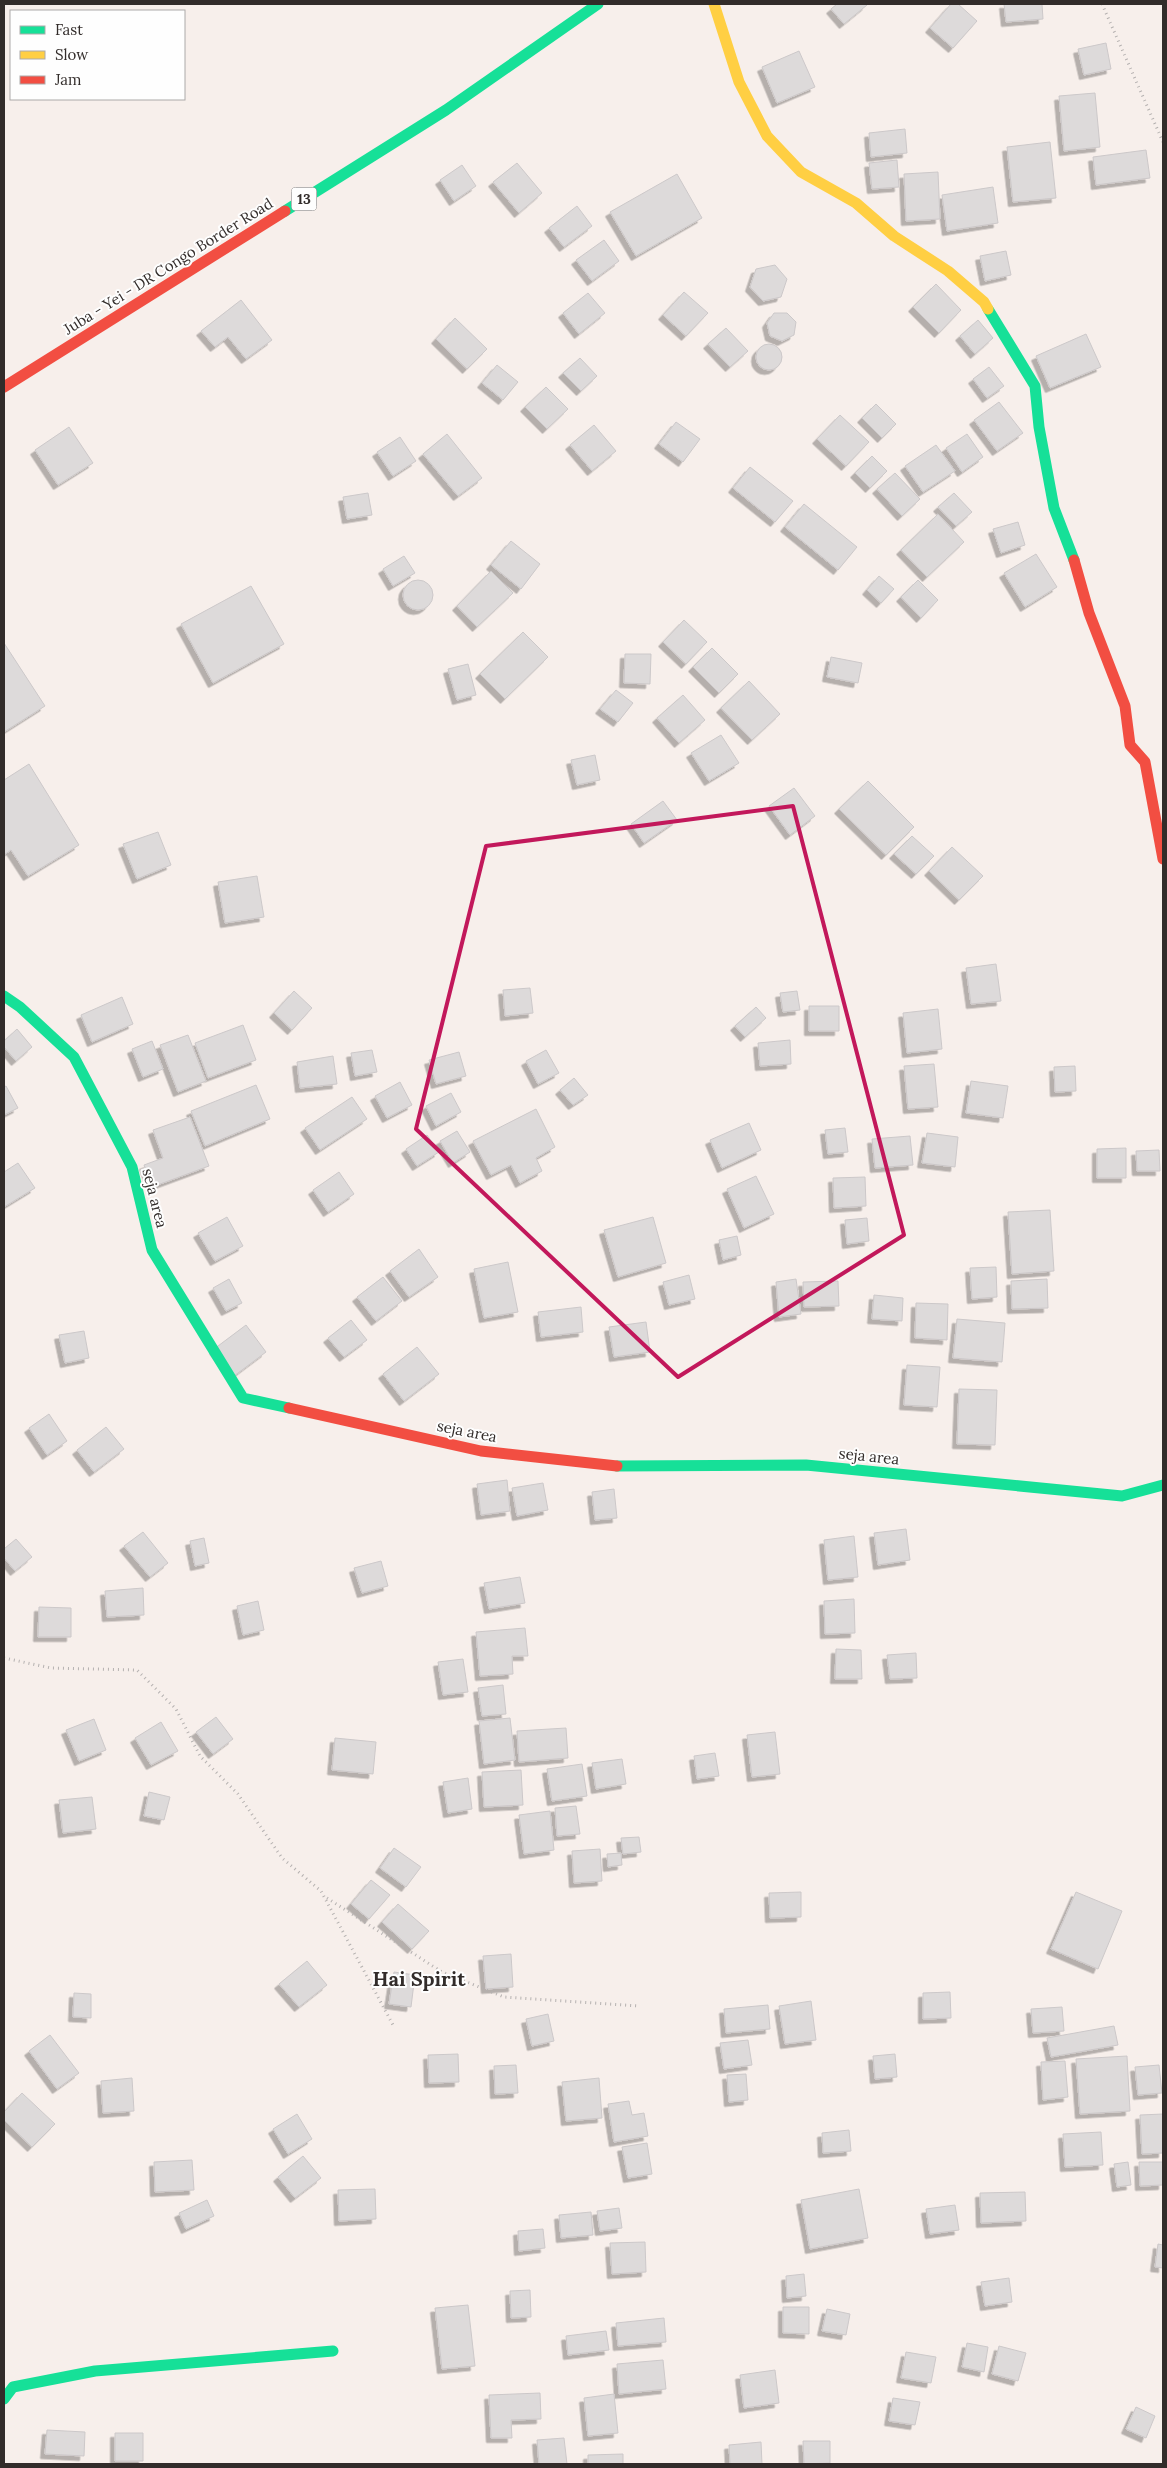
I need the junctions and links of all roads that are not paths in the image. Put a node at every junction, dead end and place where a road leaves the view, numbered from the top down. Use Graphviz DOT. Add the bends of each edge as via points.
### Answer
graph roads {
  1 [pos="598,4"];
  2 [pos="714,4"];
  3 [pos="4,387"];
  4 [pos="1163,858"];
  5 [pos="4,996"];
  6 [pos="1163,1485"];
  7 [pos="333,2351"];
  8 [pos="4,2400"];
  1 -- 3 [label="street, Juba - Yei - DR Congo Border Road / 13" via="446,110"];
  2 -- 4 [label="street" via="739,82 767,136 802,172 856,204 984,302 1035,386 1039,428 1054,508 1125,706 1130,745 1145,762"];
  5 -- 6 [label="street, seja area" via="74,1057 132,1167 152,1250 243,1398 481,1451 631,1467 806,1465 1122,1496"];
  7 -- 8 [label="street" via="95,2371 12,2387"];
}
